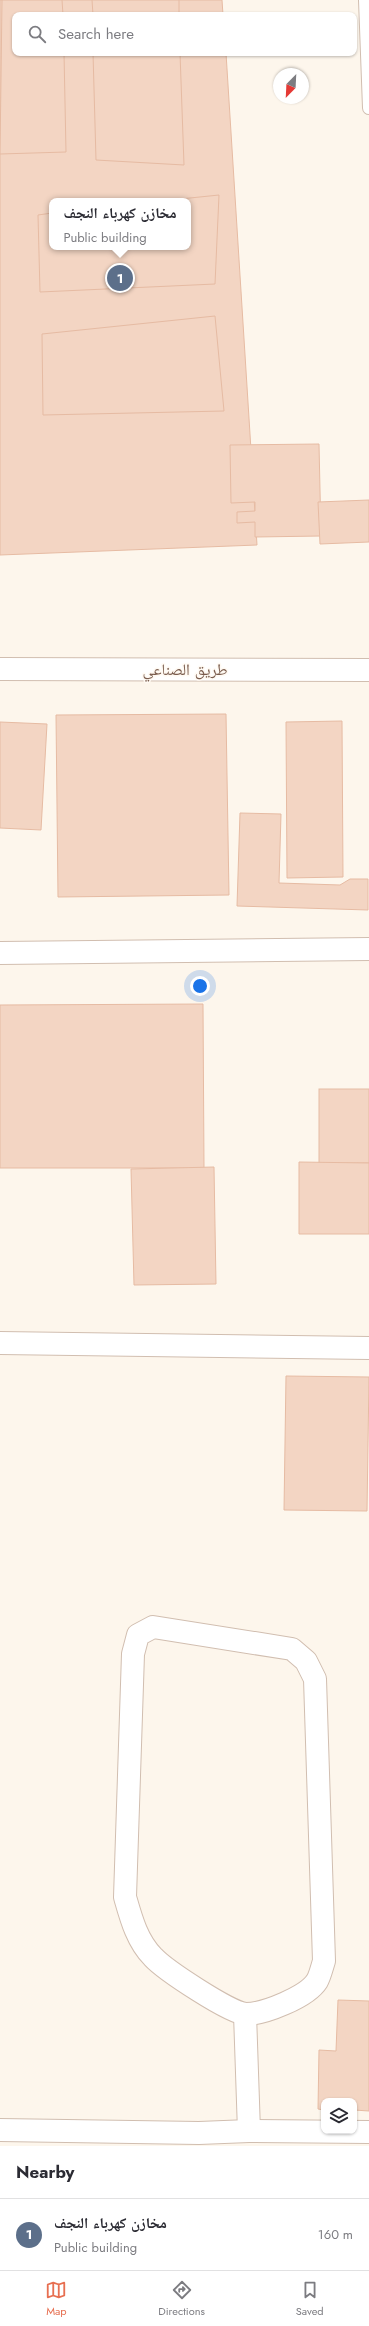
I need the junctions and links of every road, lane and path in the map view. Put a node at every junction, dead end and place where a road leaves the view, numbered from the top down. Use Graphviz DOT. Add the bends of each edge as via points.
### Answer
graph roads {
  1 [pos="366,0"];
  2 [pos="369,108"];
  3 [pos="0,669"];
  4 [pos="369,670"];
  5 [pos="369,949"];
  6 [pos="0,953"];
  7 [pos="0,1343"];
  8 [pos="369,1348"];
  9 [pos="245,2014"];
  10 [pos="0,2130"];
  11 [pos="249,2132"];
  12 [pos="369,2132"];
  13 [pos="199,2140"];
  1 -- 2 [label="lane"];
  3 -- 4 [label="street, طريق الصناعي"];
  5 -- 6 [label="street"];
  7 -- 8 [label="street"];
  9 -- 9 [label="street" via="268,2011 302,1993 316,1982 324,1961 315,1679 306,1661 292,1649 153,1627 138,1634 133,1654 125,1897 136,1931 153,1958 223,2005"];
  9 -- 11 [label="street"];
  10 -- 13 [label="street"];
  11 -- 12 [label="street"];
  11 -- 13 [label="street"];
}
